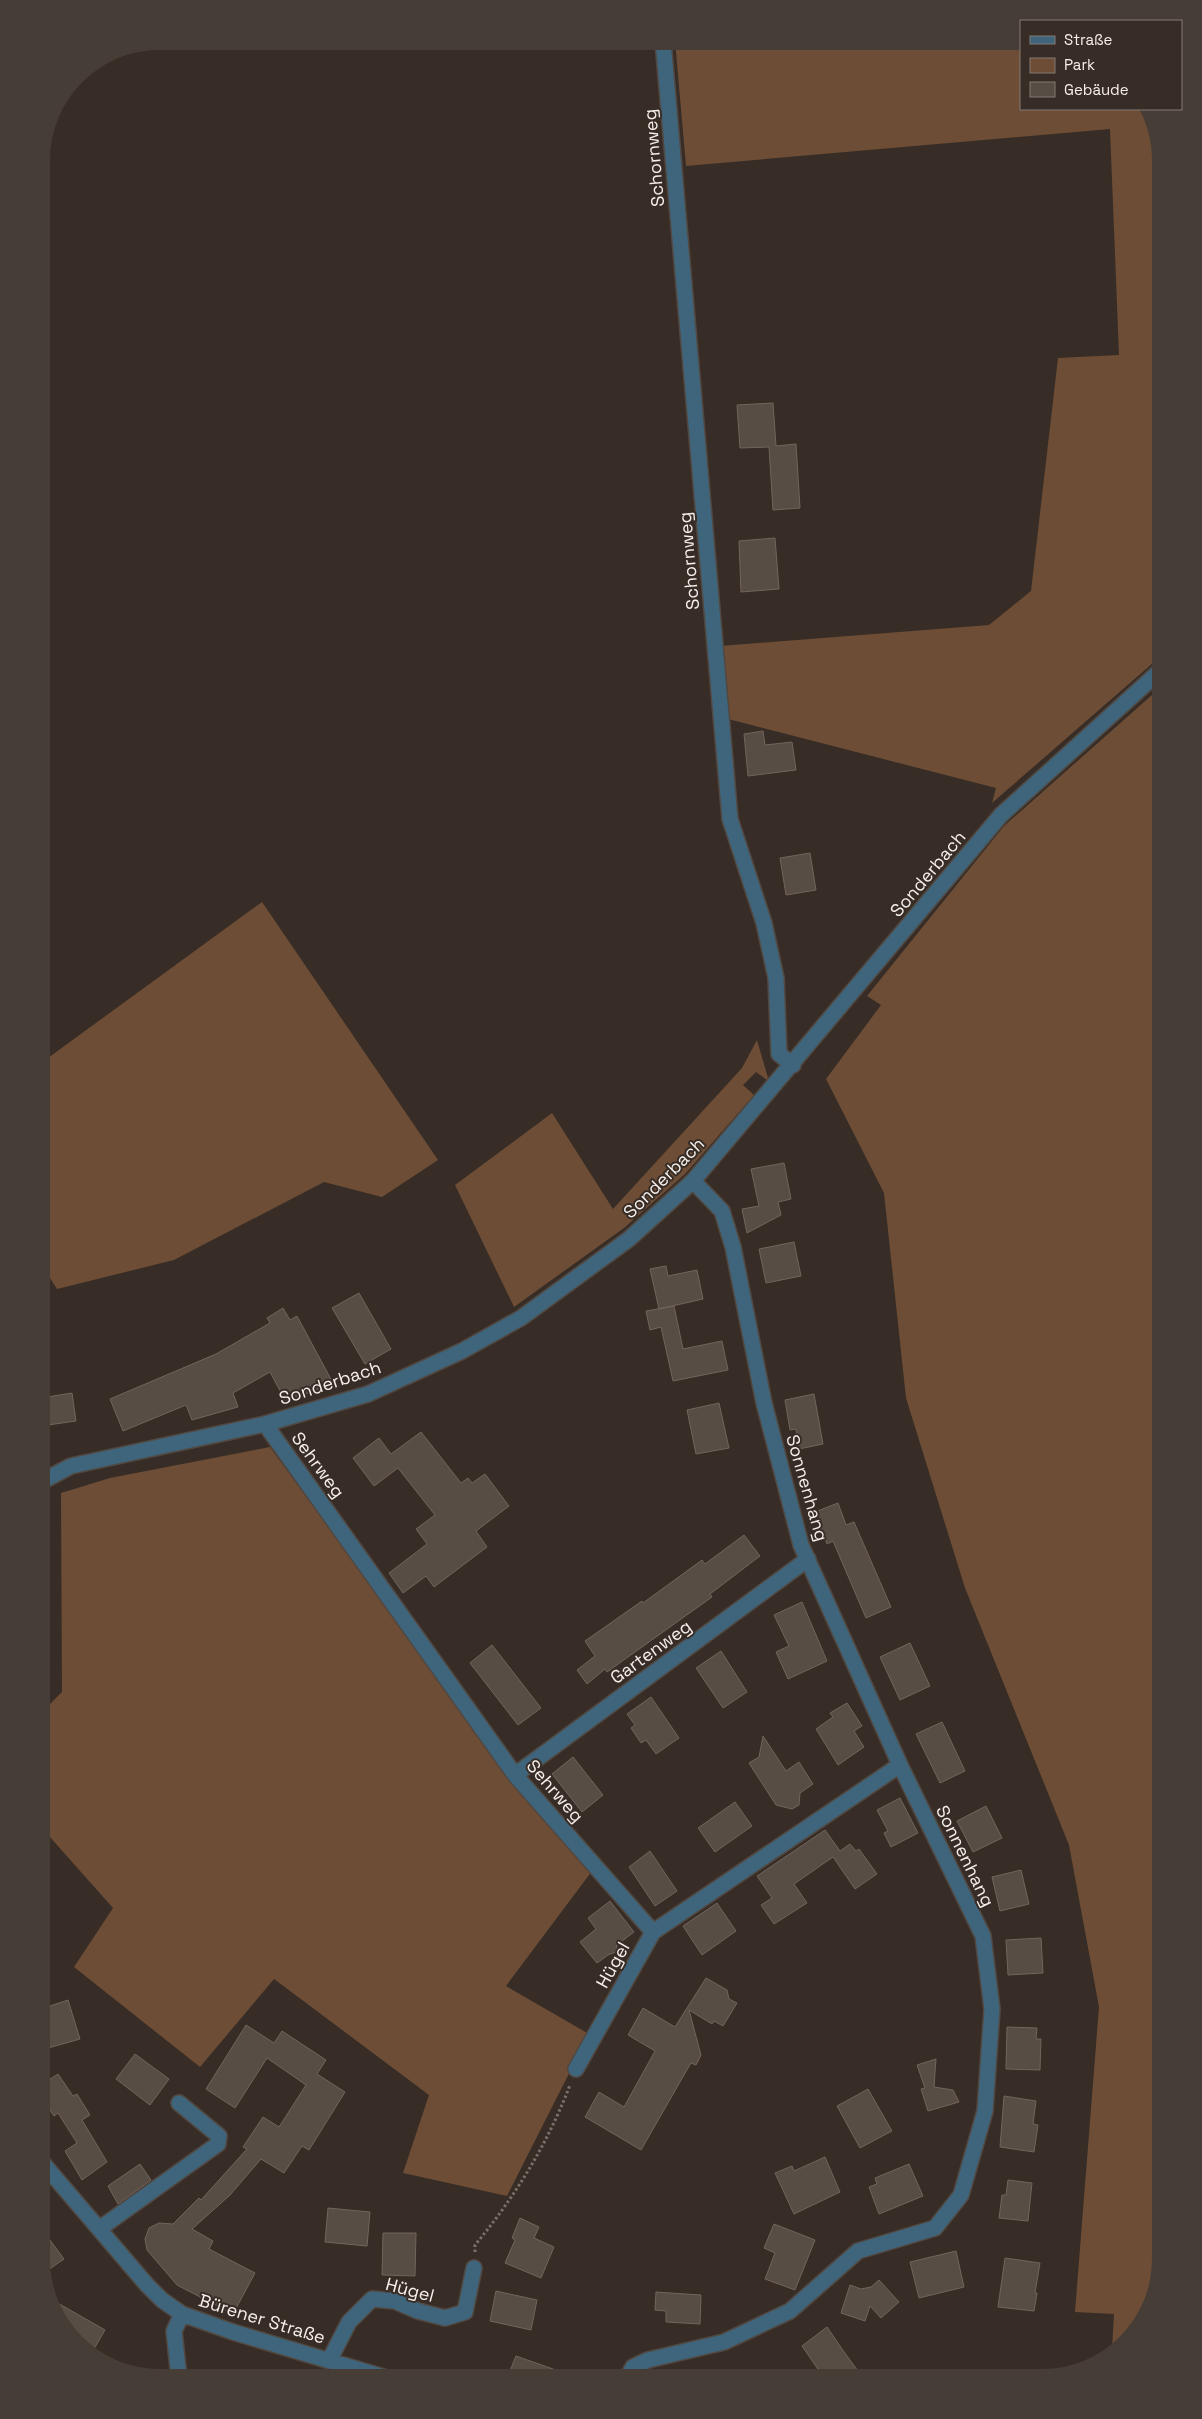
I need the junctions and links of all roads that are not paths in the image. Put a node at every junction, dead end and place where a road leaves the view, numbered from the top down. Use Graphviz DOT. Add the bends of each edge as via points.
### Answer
graph roads {
  1 [pos="664,50"];
  2 [pos="1152,678"];
  3 [pos="793,1065"];
  4 [pos="693,1181"];
  5 [pos="265,1424"];
  6 [pos="50,1477"];
  7 [pos="808,1559"];
  8 [pos="900,1765"];
  9 [pos="515,1775"];
  10 [pos="653,1932"];
  11 [pos="576,2069"];
  12 [pos="179,2103"];
  13 [pos="50,2172"];
  14 [pos="99,2229"];
  15 [pos="474,2268"];
  16 [pos="182,2314"];
  17 [pos="330,2359"];
  18 [pos="178,2369"];
  19 [pos="359,2369"];
  20 [pos="632,2369"];
  1 -- 3 [label="street, Schornweg" via="730,819 764,923 776,978 779,1054"];
  2 -- 3 [label="street, Sonderbach" via="1001,815"];
  3 -- 4 [label="street, Sonderbach"];
  4 -- 5 [label="street, Sonderbach" via="629,1239 521,1318 462,1351 368,1394"];
  4 -- 7 [label="street, Sonnenhang" via="722,1211 764,1404 801,1545"];
  5 -- 6 [label="street, Sonderbach" via="71,1466"];
  5 -- 9 [label="street, Sehrweg"];
  7 -- 8 [label="street, Sonnenhang"];
  7 -- 9 [label="street, Gartenweg"];
  8 -- 10 [label="street"];
  8 -- 20 [label="street, Sonnenhang" via="983,1936 992,2009 985,2111 961,2195 935,2228 858,2251 790,2311 724,2342 648,2360"];
  9 -- 10 [label="street, Sehrweg"];
  10 -- 11 [label="street, Hügel"];
  12 -- 14 [label="street" via="219,2136 218,2144"];
  13 -- 14 [label="street, Bürener Straße"];
  14 -- 16 [label="street, Bürener Straße" via="147,2285"];
  15 -- 17 [label="street, Hügel" via="465,2312 445,2318 395,2301 372,2299 349,2322"];
  16 -- 17 [label="street, Bürener Straße"];
  16 -- 18 [label="street" via="174,2331"];
  17 -- 19 [label="street, Bürener Straße"];
}
